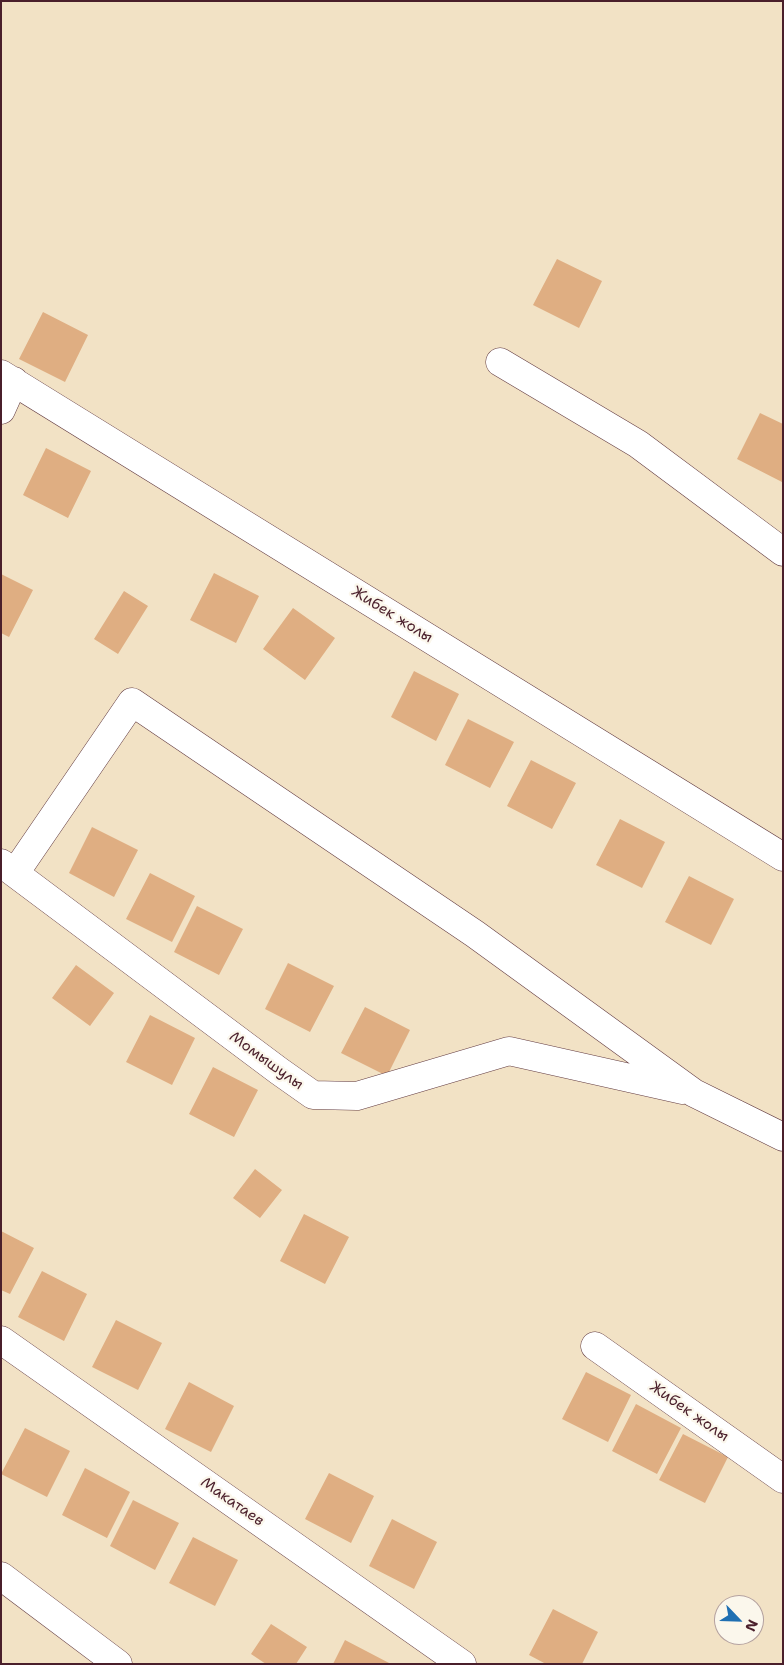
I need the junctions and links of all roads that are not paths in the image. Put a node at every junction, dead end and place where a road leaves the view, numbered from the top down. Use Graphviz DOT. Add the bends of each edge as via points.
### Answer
graph roads {
  1 [pos="500,362"];
  2 [pos="7,377"];
  3 [pos="1,410"];
  4 [pos="783,552"];
  5 [pos="783,857"];
  6 [pos="8,868"];
  7 [pos="694,1093"];
  8 [pos="783,1137"];
  9 [pos="1,1340"];
  10 [pos="595,1346"];
  11 [pos="783,1479"];
  12 [pos="1,1576"];
  13 [pos="118,1664"];
  14 [pos="462,1664"];
  1 -- 4 [label="street" via="638,444"];
  2 -- 3 [label="street"];
  2 -- 5 [label="street, Жибек жолы"];
  6 -- 7 [label="street, Момышулы" via="313,1095 357,1096 509,1051"];
  6 -- 7 [label="street" via="132,702 475,934"];
  7 -- 8 [label="street"];
  9 -- 14 [label="street, Макатаев"];
  10 -- 11 [label="street, Жибек жолы"];
  12 -- 13 [label="street"];
}
